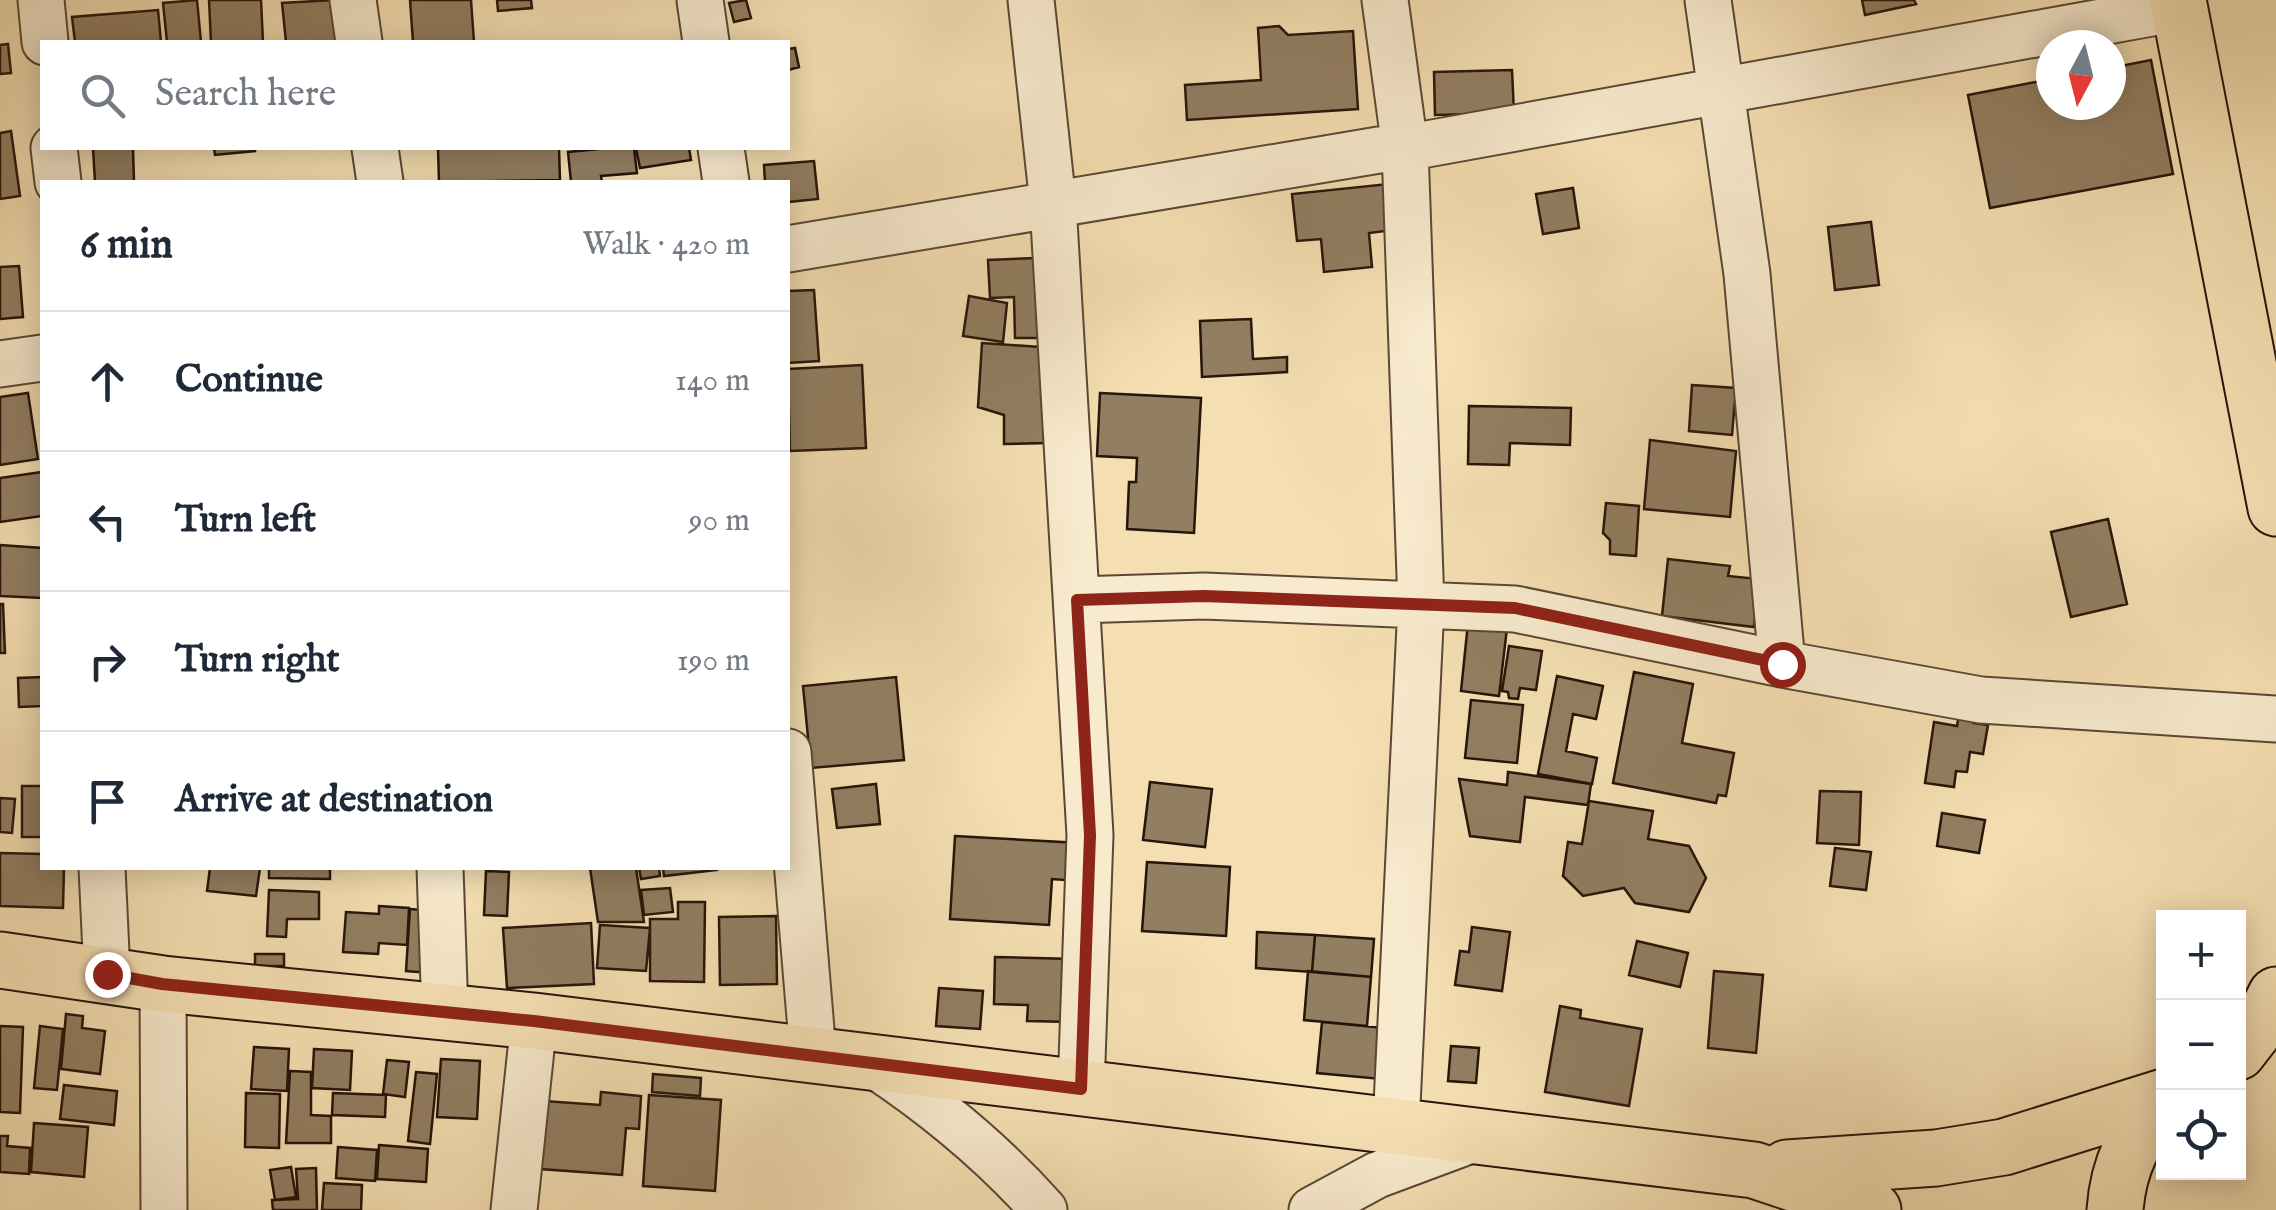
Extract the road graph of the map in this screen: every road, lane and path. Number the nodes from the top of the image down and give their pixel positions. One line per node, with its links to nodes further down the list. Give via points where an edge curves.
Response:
1 (40, 0): 8 (street)
2 (353, 0): 9 (street)
3 (700, 0): 10 (street)
4 (1031, 0): 19 (street)
5 (1385, 0): 12 (street)
6 (1708, 0): 11 (street)
7 (2179, 4): 11 (street); 23 (main road)
8 (44, 40)
9 (359, 40)
10 (706, 40)
11 (1719, 90): 12 (street); 26 (street, via 1748,274)
12 (1405, 148): 19 (street); 25 (street)
13 (54, 150): 16 (street)
14 (375, 150): 17 (street)
15 (721, 150): 18 (street)
16 (58, 180)
17 (380, 180)
18 (726, 180)
19 (1053, 204): 20 (street); 24 (street)
20 (790, 249)
21 (40, 358): 22 (street)
22 (0, 364)
23 (2276, 508)
24 (1077, 600): 25 (street, via 1204,596); 42 (street, via 1090,835)
25 (1421, 604): 26 (street, via 1515,608); 45 (street)
26 (1782, 664): 27 (street, via 1981,700)
27 (2276, 718)
28 (790, 775): 40 (street)
29 (102, 870): 32 (street)
30 (440, 870): 35 (street)
31 (0, 960): 32 (main road)
32 (107, 974): 33 (main road)
33 (162, 984): 35 (main road); 48 (street)
34 (2276, 995): 37 (main road)
35 (445, 1014): 36 (main road)
36 (534, 1021): 40 (main road); 49 (street)
37 (2246, 1041)
38 (2276, 1042): 39 (main road)
39 (2246, 1050)
40 (814, 1054): 41 (main road)
41 (873, 1064): 42 (main road); 50 (street, via 965,1134)
42 (1081, 1089): 45 (main road)
43 (2156, 1103): 47 (main road, via 2004,1147)
44 (2156, 1110): 53 (main road, via 2130,1148)
45 (1396, 1126): 46 (main road)
46 (1480, 1136): 47 (main road); 51 (street, via 1377,1175)
47 (1754, 1170): 52 (main road)
48 (164, 1210)
49 (514, 1210)
50 (1044, 1210)
51 (1312, 1210)
52 (1873, 1210)
53 (2116, 1210)

